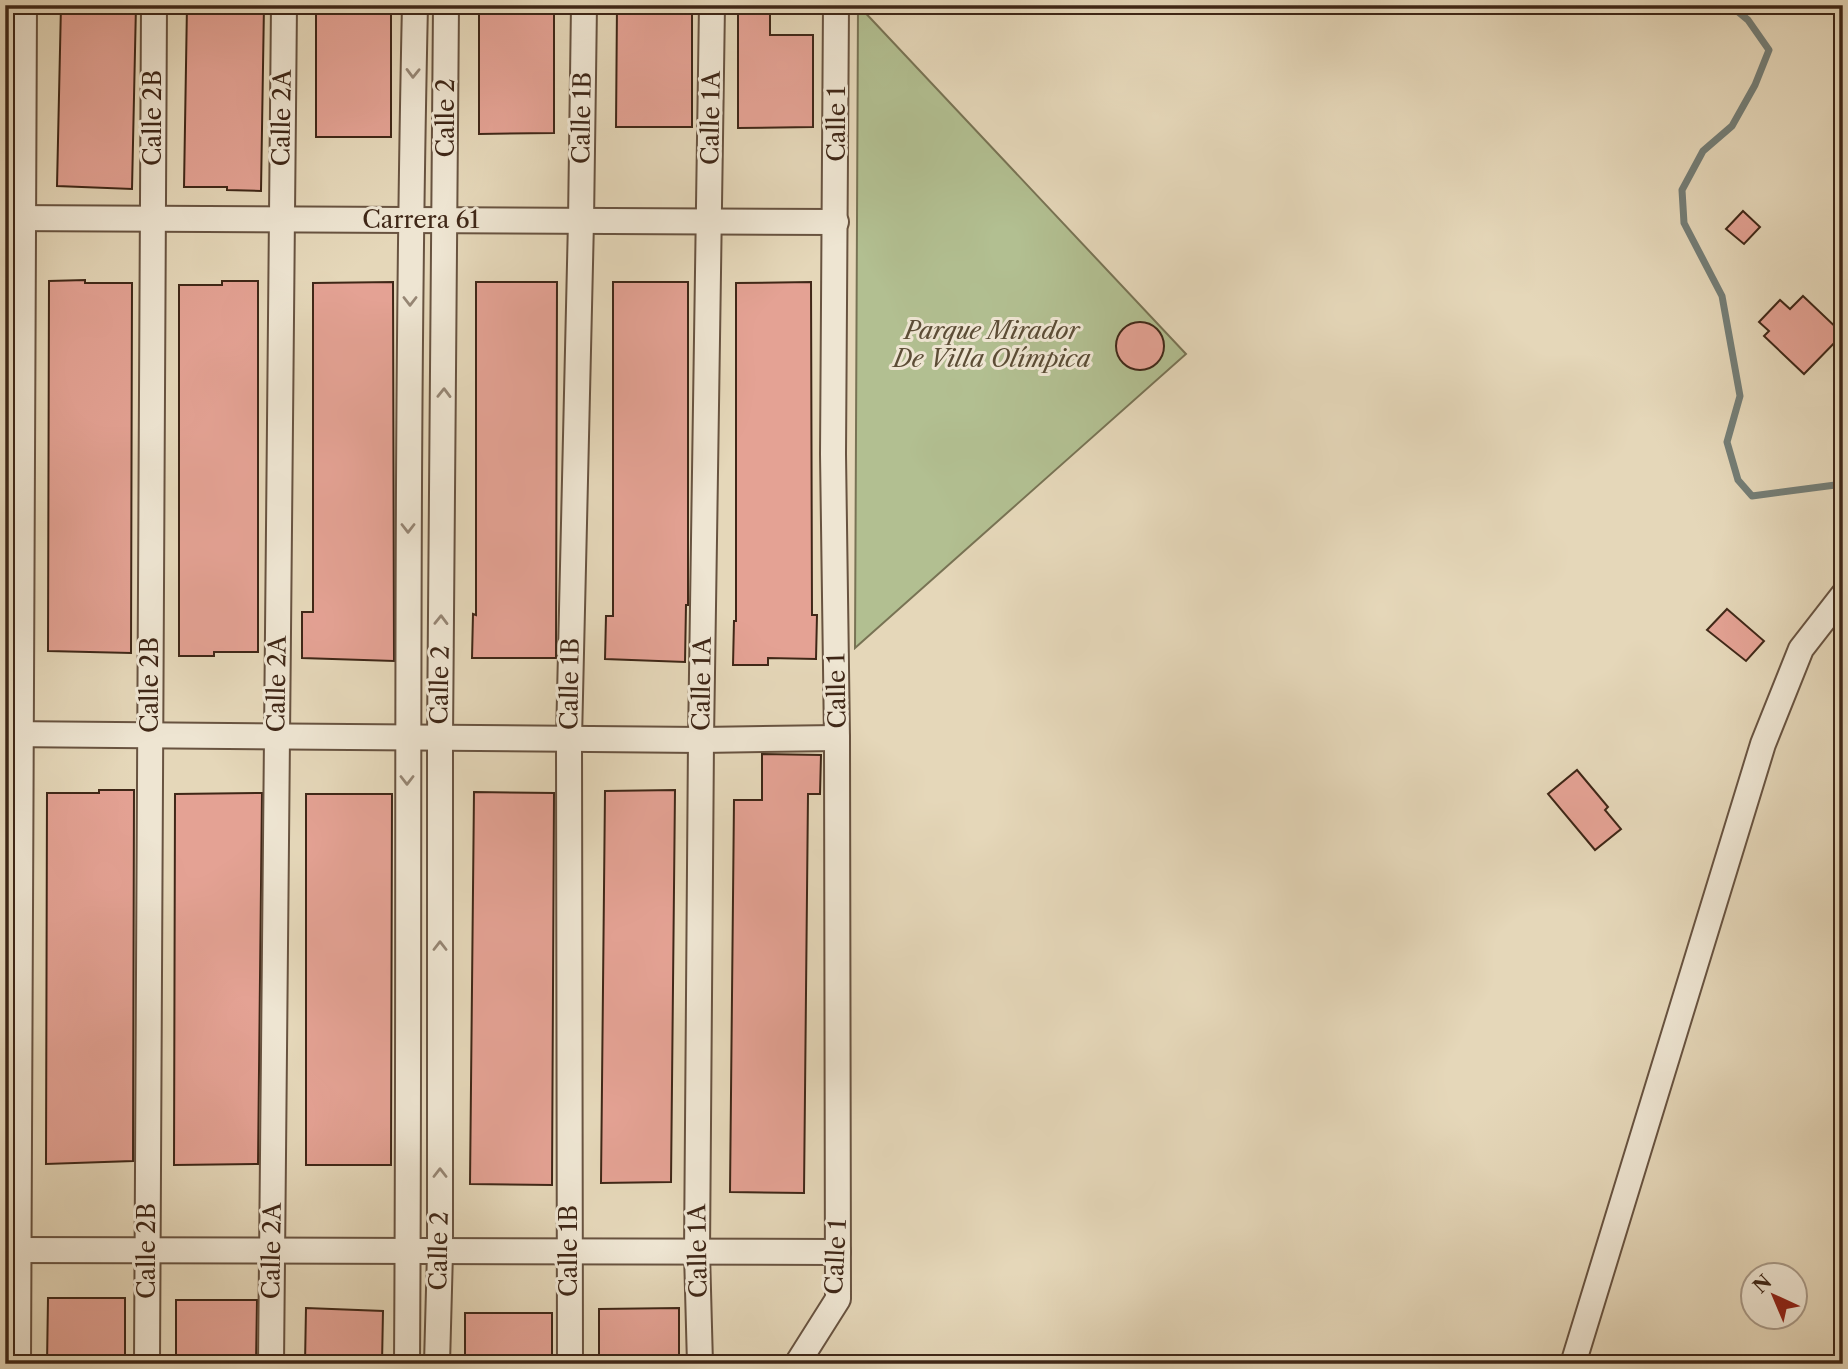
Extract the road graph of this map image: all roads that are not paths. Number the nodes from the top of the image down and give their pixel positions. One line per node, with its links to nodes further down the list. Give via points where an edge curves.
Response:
1 (24, 5): 9 (street)
2 (154, 5): 10 (street, Calle 2B)
3 (284, 5): 11 (street, Calle 2A)
4 (415, 5): 12 (street, Calle 2, one-way to 12)
5 (446, 5): 13 (street, Calle 2)
6 (584, 5): 14 (street, Calle 1B)
7 (712, 5): 15 (street, Calle 1A)
8 (837, 6): 16 (street, Calle 1)
9 (14, 218): 10 (street, Carrera 61); 18 (street)
10 (153, 219): 11 (street, Carrera 61); 19 (street, Calle 2B)
11 (281, 220): 12 (street, Carrera 61); 20 (street, Calle 2A)
12 (410, 220): 13 (street, Carrera 61); 21 (street, Calle 2, one-way to 21)
13 (445, 220): 14 (street, Carrera 61); 22 (street, Calle 2, one-way to 13)
14 (581, 221): 15 (street, Carrera 61); 24 (street, Calle 1B)
15 (710, 221): 16 (street, Carrera 61); 25 (street, Calle 1A)
16 (836, 222): 23 (street, Calle 1)
17 (1843, 595): 42 (street, via 1801,649 1763,744)
18 (13, 734): 19 (street); 26 (street)
19 (150, 735): 20 (street); 27 (street, Calle 2B)
20 (277, 737): 21 (street); 28 (street, Calle 2A)
21 (407, 737): 22 (street); 29 (street, Calle 2, one-way to 29)
22 (440, 738): 24 (street); 30 (street, Calle 2, one-way to 22)
23 (837, 738): 25 (street); 32 (street, Calle 1)
24 (569, 739): 25 (street); 31 (street, Calle 1B)
25 (701, 740): 33 (street, Calle 1A)
26 (12, 1250): 27 (street); 34 (street)
27 (147, 1251): 28 (street); 35 (street, Calle 2B)
28 (272, 1251): 29 (street); 36 (street, Calle 2A)
29 (408, 1252): 30 (street); 37 (street, Calle 2)
30 (440, 1252): 31 (street); 38 (street, Calle 2)
31 (569, 1252): 33 (street); 39 (street, Calle 1B)
32 (838, 1252): 33 (street); 41 (street, Calle 1, via 838,1299)
33 (697, 1253): 40 (street, Calle 1A)
34 (19, 1364)
35 (147, 1364)
36 (271, 1364)
37 (407, 1364)
38 (437, 1364)
39 (570, 1364)
40 (700, 1364)
41 (797, 1364)
42 (1573, 1364)

